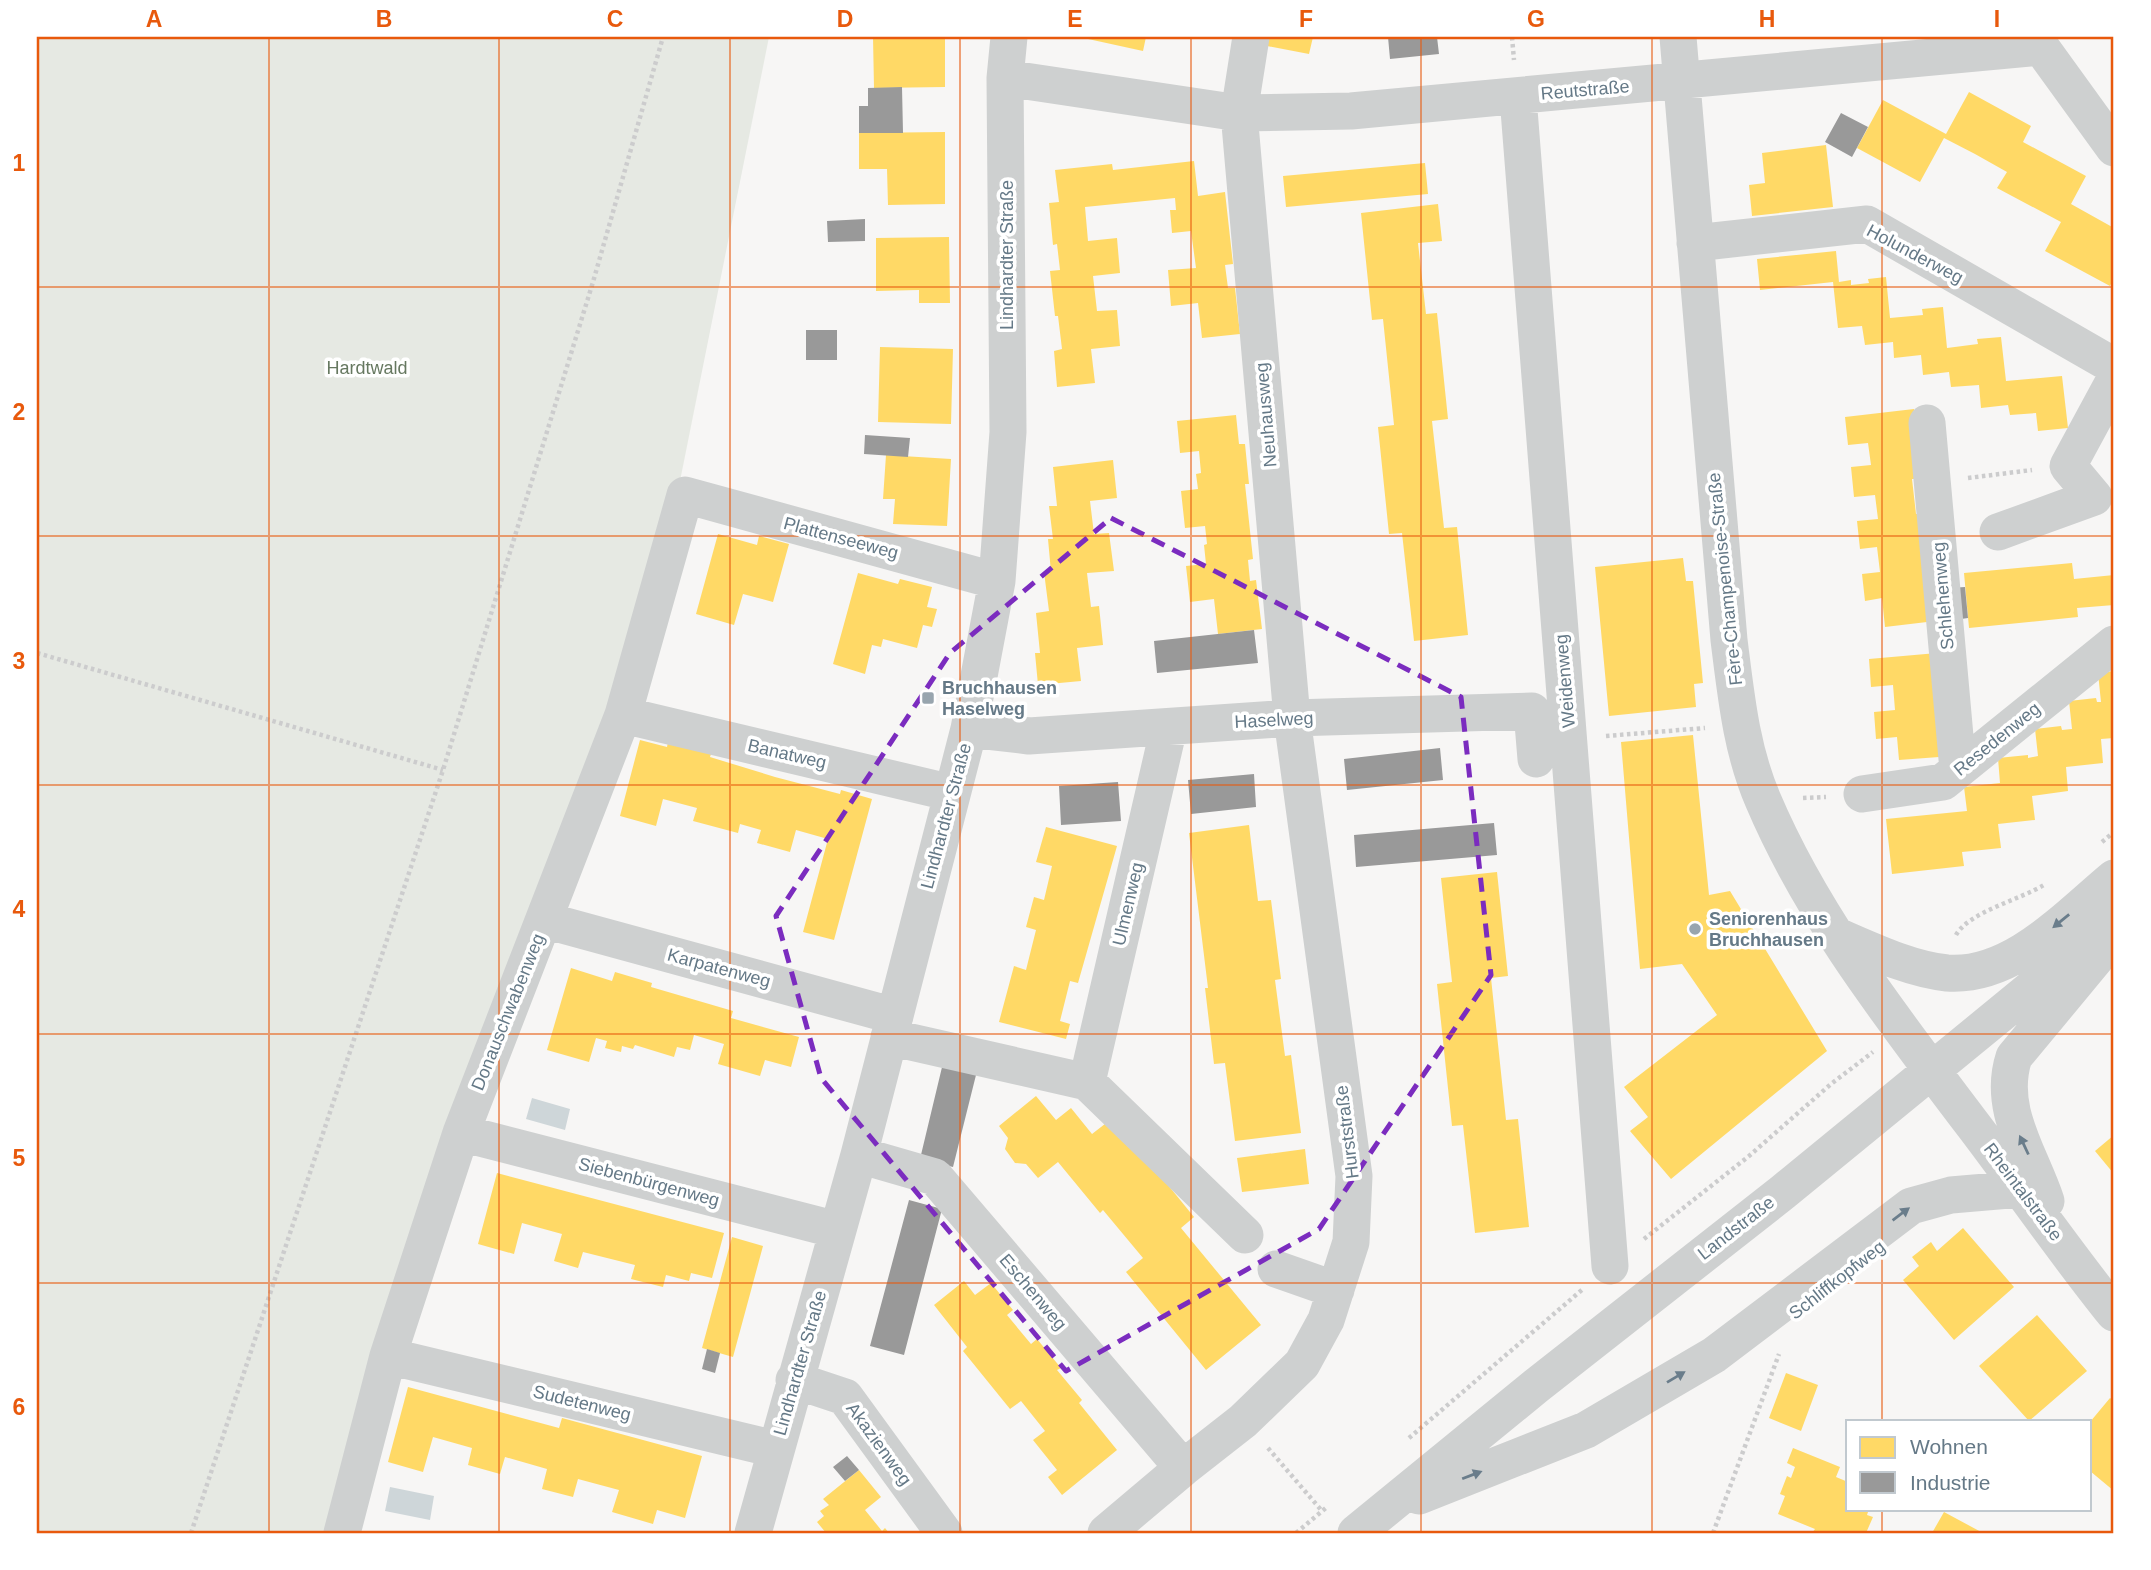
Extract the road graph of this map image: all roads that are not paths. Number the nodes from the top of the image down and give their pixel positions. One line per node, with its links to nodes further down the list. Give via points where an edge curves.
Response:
1 (1009, 37): 5 (street, Lindhardter Straße)
2 (1251, 37): 8 (street, Neuhausweg)
3 (1678, 37): 6 (street, Fère-Champenoise-Straße)
4 (2043, 42): 6 (street, Reutstraße); 9 (street, Reutstraße)
5 (1006, 78): 8 (street, Reutstraße); 17 (street, Lindhardter Straße, via 1008,432)
6 (1682, 81): 7 (street, Reutstraße); 10 (street, Fère-Champenoise-Straße)
7 (1518, 97): 8 (street, Reutstraße, via 1351,111); 41 (street, Weidenweg)
8 (1239, 113): 20 (street, Neuhausweg)
9 (2114, 148)
10 (1695, 243): 11 (street, Holunderweg, via 1867,225); 30 (street, Fère-Champenoise-Straße, via 1740,725 1763,800)
11 (2114, 366)
12 (2114, 381): 15 (street, via 2068,466)
13 (1927, 423): 24 (street, Schlehenweg)
14 (685, 495): 17 (street, Plattenseeweg); 19 (street, Donauschwabenweg)
15 (2104, 507): 16 (street)
16 (1998, 532)
17 (997, 581): 22 (street, Lindhardter Straße)
18 (2114, 644): 24 (street, Resedenweg)
19 (623, 715): 25 (street, Banatweg); 28 (street, Donauschwabenweg)
20 (1292, 718): 21 (street, Haselweg); 23 (street, Haselweg, via 1532,711); 43 (street, Hurststraße, via 1354,1176 1351,1241)
21 (1168, 727): 22 (street, Haselweg, via 1029,736); 34 (street, Ulmenweg)
22 (969, 729): 25 (street, Lindhardter Straße)
23 (1536, 759)
24 (1958, 770): 26 (street, Resedenweg, via 1943,782)
25 (952, 793): 32 (street, Lindhardter Straße)
26 (1862, 794)
27 (2114, 878): 30 (street, one-way to 30, via 2022,954 1998,966 1947,973 1913,966)
28 (544, 920): 32 (street, Karpatenweg); 35 (street, Donauschwabenweg)
29 (2114, 921): 33 (street, Landstraße)
30 (1835, 935): 33 (street, Fère-Champenoise-Straße)
31 (2114, 936): 39 (street, one-way to 31, via 2038,1176 2013,1122 2008,1074 2014,1057)
32 (892, 1026): 34 (street); 36 (street, Lindhardter Straße)
33 (1932, 1070): 37 (street, Rheintalstraße); 49 (street, Landstraße)
34 (1087, 1082): 40 (street)
35 (460, 1133): 38 (street, Siebenbürgenweg); 45 (street, Donauschwabenweg)
36 (859, 1155): 38 (street, Lindhardter Straße); 48 (street, Eschenweg, via 935,1177)
37 (2021, 1189): 39 (street, Rheintalstraße); 49 (street, one-way to 37, via 1586,1430 1713,1355 1911,1206 1951,1195)
38 (837, 1230): 46 (street, Lindhardter Straße)
39 (2053, 1233): 44 (street, Rheintalstraße)
40 (1245, 1235)
41 (1610, 1266)
42 (1276, 1269): 43 (street)
43 (1336, 1290): 48 (street, Hurststraße, via 1302,1364 1243,1421)
44 (2114, 1313)
45 (388, 1356): 47 (street, Sudetenweg); 50 (street, Donauschwabenweg)
46 (794, 1380): 47 (street, Lindhardter Straße); 52 (street, Akazienweg, via 845,1397)
47 (775, 1449): 51 (street, Lindhardter Straße)
48 (1183, 1468): 53 (street, Hurststraße)
49 (1385, 1509): 54 (street, Landstraße)
50 (342, 1533)
51 (753, 1533)
52 (944, 1533)
53 (1106, 1533)
54 (1356, 1533)

